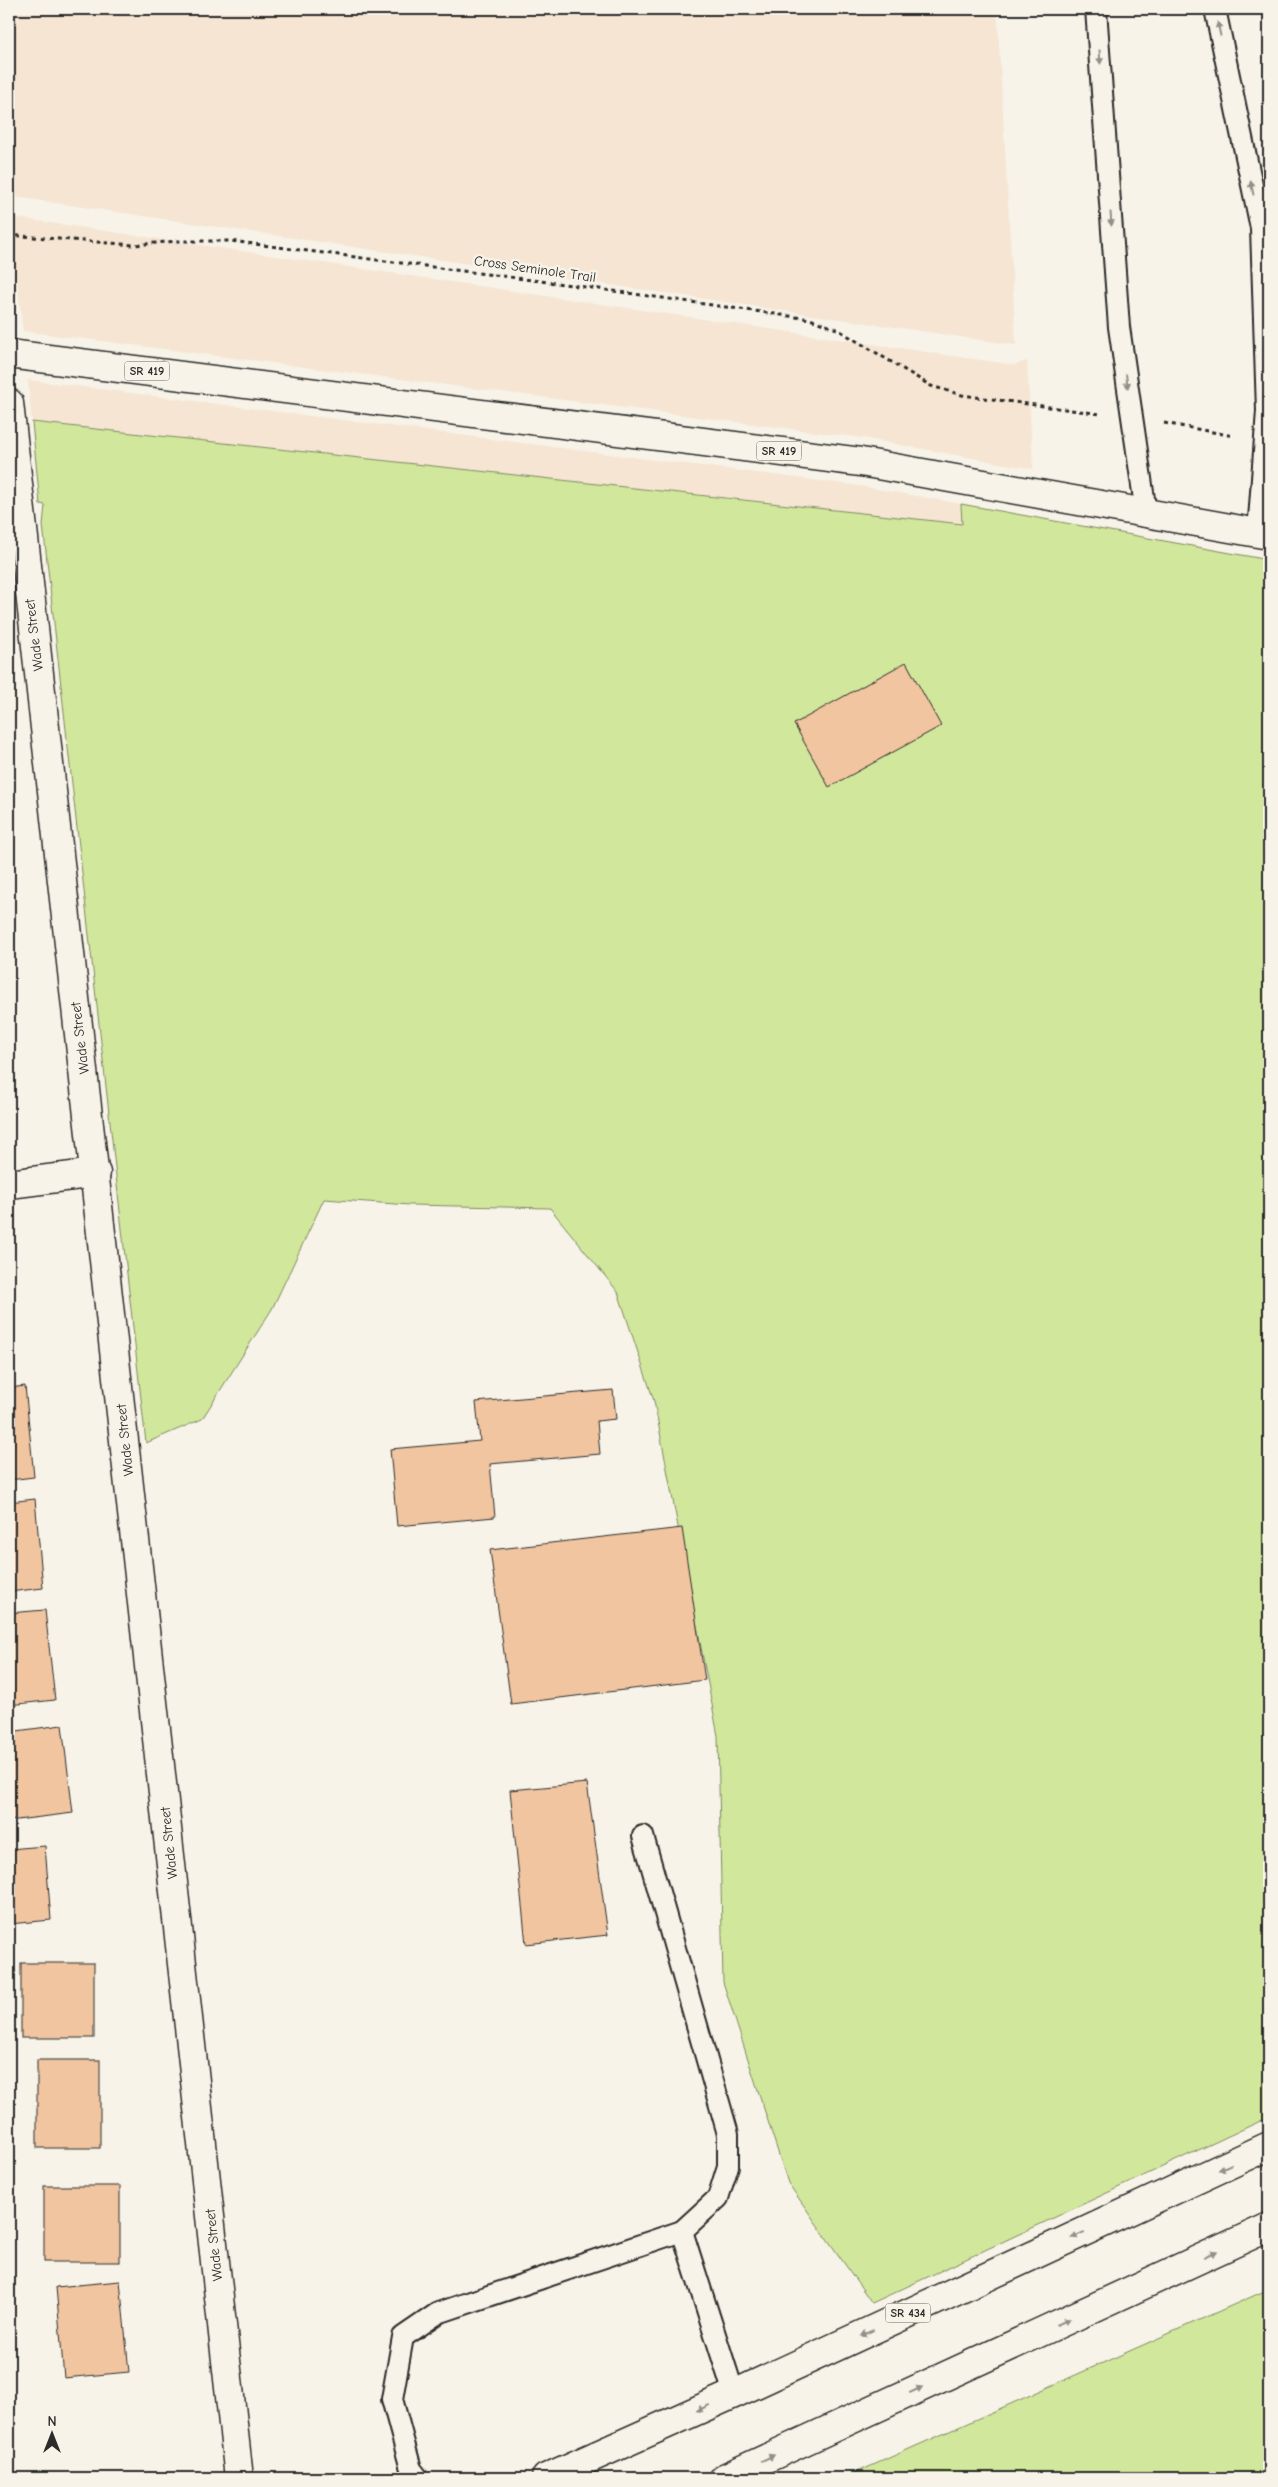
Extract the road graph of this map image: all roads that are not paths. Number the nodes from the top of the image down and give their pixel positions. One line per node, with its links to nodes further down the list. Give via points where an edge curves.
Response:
1 (1096, 9): 5 (lane, one-way to 5, via 1119,327)
2 (1215, 9): 7 (lane, one-way to 2, via 1267,411 1260,228)
3 (9, 354): 5 (main road, SR 419, via 861,462)
4 (9, 403): 6 (main road, Wade Street)
5 (1146, 513): 7 (main road, SR 419)
6 (15, 524): 8 (main road, Wade Street)
7 (1263, 534)
8 (96, 1174): 9 (main road); 15 (main road, Wade Street)
9 (9, 1184)
10 (643, 1836): 13 (lane, via 728,2134 728,2166 718,2198)
11 (1269, 2146): 14 (main road, SR 434, one-way to 14)
12 (1269, 2227): 18 (main road, one-way to 12)
13 (682, 2231): 14 (lane); 16 (lane, via 438,2313 402,2337 392,2399 411,2469)
14 (734, 2394): 17 (main road, SR 434, one-way to 17)
15 (239, 2478)
16 (418, 2478)
17 (546, 2478)
18 (724, 2478)

